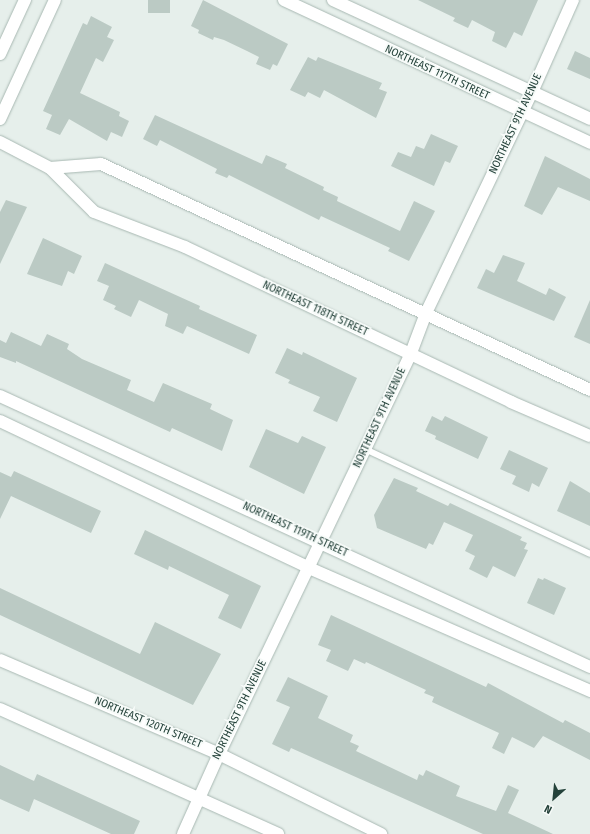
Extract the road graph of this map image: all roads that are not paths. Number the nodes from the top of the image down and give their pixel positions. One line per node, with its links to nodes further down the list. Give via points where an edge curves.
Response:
1 (25, 0): 6 (street)
2 (55, 0): 9 (street)
3 (284, 0): 8 (street, NORTHEAST 117TH STREET)
4 (334, 0): 7 (street, NORTHEAST 117TH STREET)
5 (573, 0): 7 (street, NORTHEAST 9TH AVENUE)
6 (0, 54)
7 (532, 92): 8 (street, NORTHEAST 9TH AVENUE); 10 (street, NORTHEAST 117TH STREET)
8 (522, 113): 12 (street, NORTHEAST 117TH STREET); 14 (street, NORTHEAST 9TH AVENUE)
9 (0, 119)
10 (590, 119)
11 (0, 142): 13 (street, NORTHEAST 118TH STREET)
12 (590, 143)
13 (50, 168): 14 (street, via 101,164); 15 (street, NORTHEAST 118TH STREET, via 94,212 185,247)
14 (426, 313): 15 (street, NORTHEAST 9TH AVENUE); 16 (street)
15 (411, 353): 19 (street, NORTHEAST 118TH STREET, via 511,402); 20 (street, NORTHEAST 9TH AVENUE)
16 (590, 390)
17 (0, 396): 21 (street, NORTHEAST 119TH STREET)
18 (0, 421): 23 (street)
19 (590, 436)
20 (365, 449): 21 (street, NORTHEAST 9TH AVENUE); 22 (lane)
21 (322, 542): 23 (street, NORTHEAST 9TH AVENUE); 25 (street, NORTHEAST 119TH STREET)
22 (590, 554)
23 (309, 568): 26 (street); 28 (street, NORTHEAST 9TH AVENUE)
24 (0, 660): 28 (street, NORTHEAST 120TH STREET)
25 (590, 667)
26 (590, 691)
27 (0, 709): 29 (street)
28 (219, 754): 29 (street, NORTHEAST 9TH AVENUE); 32 (street, NORTHEAST 120TH STREET)
29 (200, 798): 30 (street, NORTHEAST 9TH AVENUE); 31 (street)
30 (183, 834)
31 (278, 834)
32 (381, 834)

